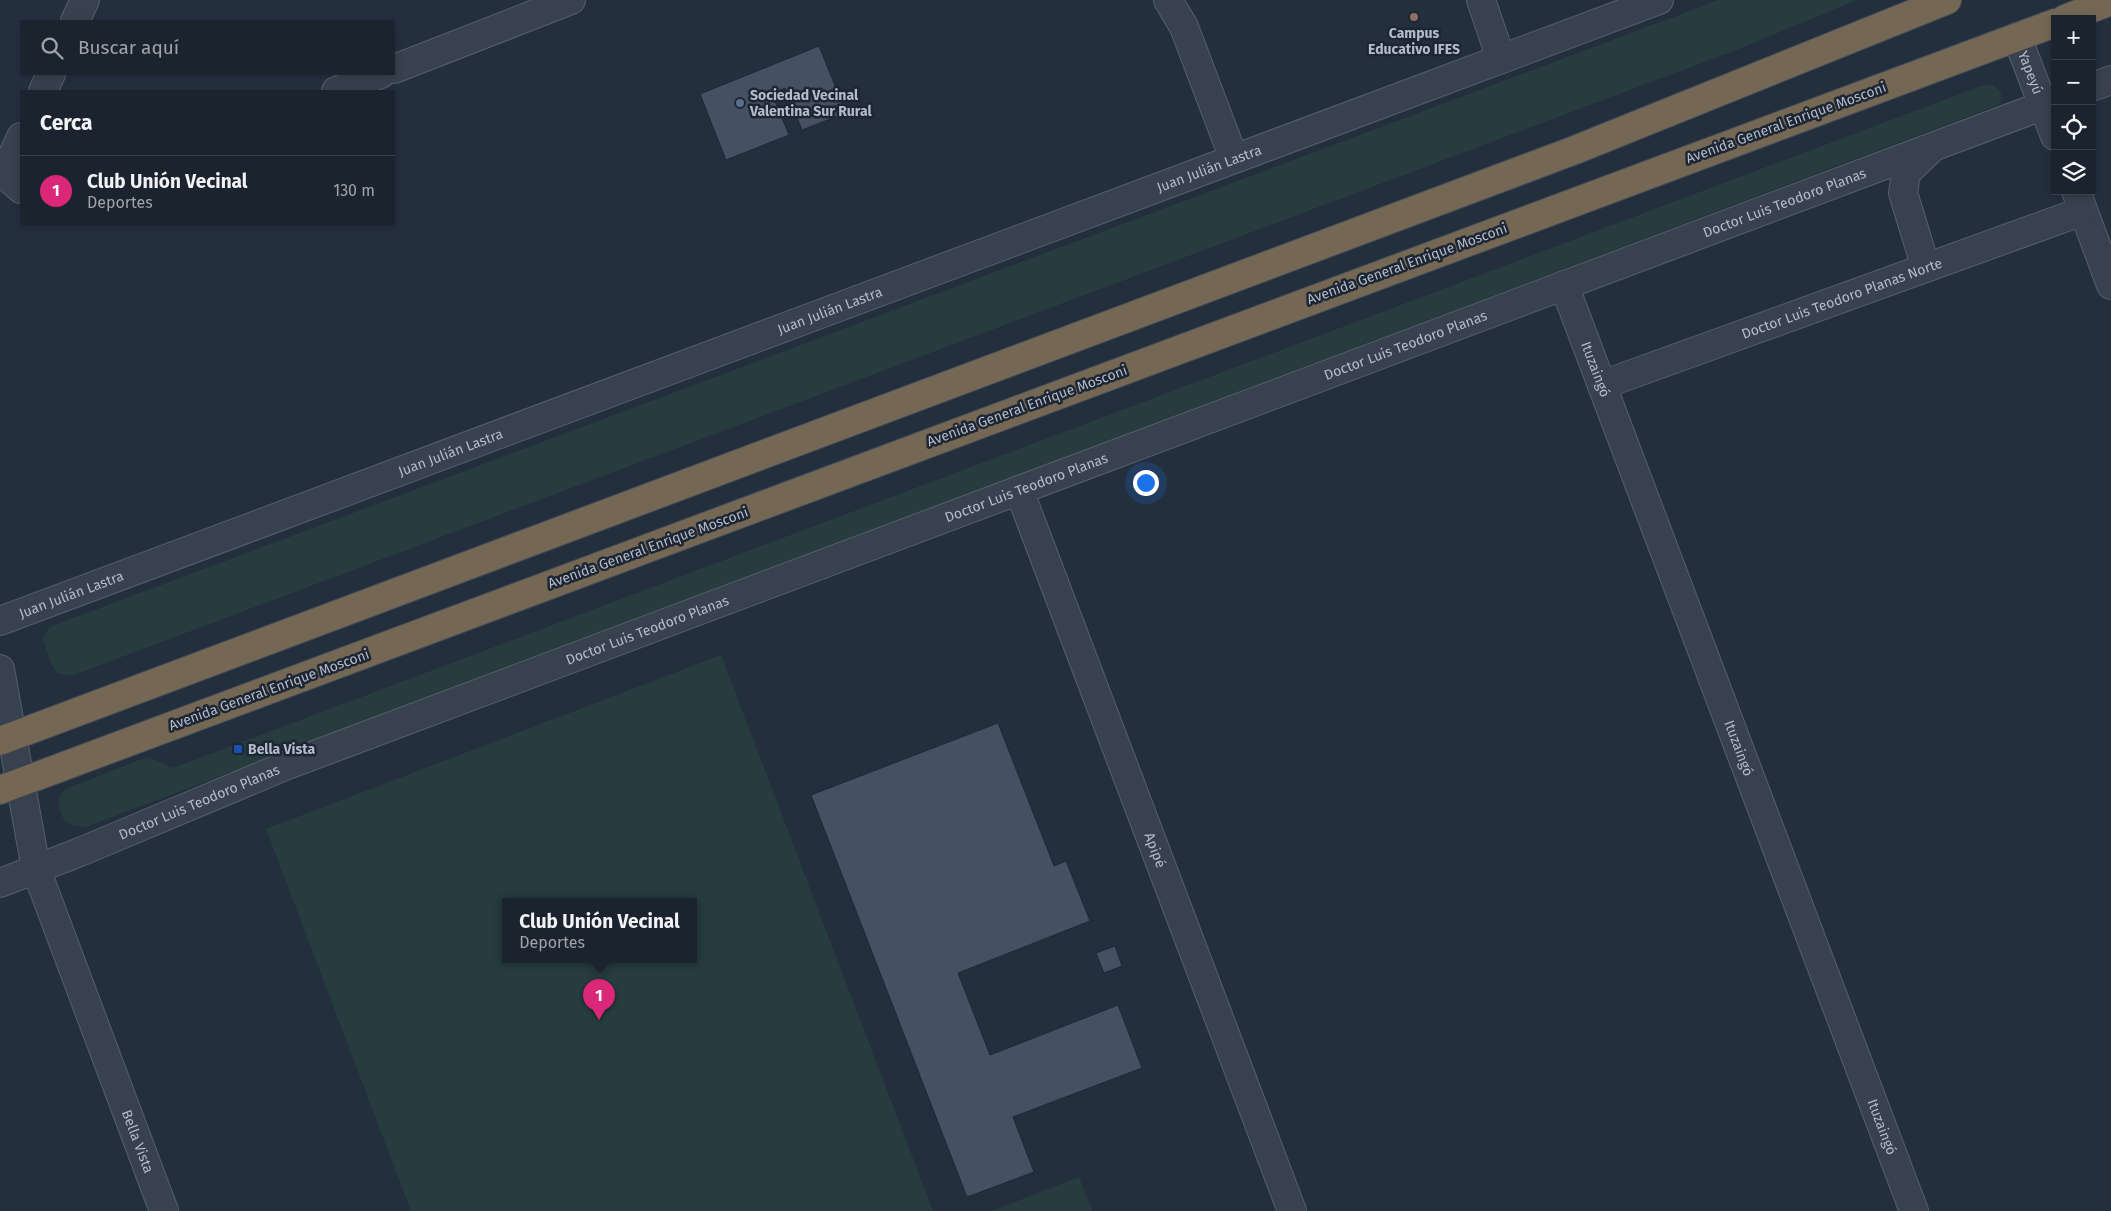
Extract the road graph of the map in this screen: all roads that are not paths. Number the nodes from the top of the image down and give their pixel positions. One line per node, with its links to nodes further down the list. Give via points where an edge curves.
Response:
1 (85, 0): 9 (street)
2 (571, 0): 13 (street)
3 (1168, 0): 23 (street, via 1184,27)
4 (1480, 0): 12 (street)
5 (1659, 0): 12 (street, Juan Julián Lastra)
6 (1948, 0): 33 (highway, via 1575,150)
7 (2111, 1): 8 (highway)
8 (2075, 15)
9 (75, 20)
10 (2051, 24): 11 (highway, Avenida General Enrique Mosconi)
11 (2017, 37): 20 (street, Yapeyú); 34 (highway, Avenida General Enrique Mosconi)
12 (1501, 59): 23 (street, Juan Julián Lastra)
13 (395, 69)
14 (51, 75): 18 (street)
15 (378, 75): 19 (street)
16 (2111, 80): 17 (street)
17 (2096, 86)
18 (43, 90)
19 (339, 90)
20 (2049, 103): 22 (street, Doctor Luis Teodoro Planas)
21 (20, 139): 24 (street, via 4,174)
22 (1942, 144): 26 (street, via 1914,164 1903,182 1905,204); 27 (street, Doctor Luis Teodoro Planas)
23 (1234, 159): 31 (street, Juan Julián Lastra)
24 (20, 188)
25 (2079, 201): 26 (street, Doctor Luis Teodoro Planas Norte); 28 (street)
26 (1926, 268): 29 (street, Doctor Luis Teodoro Planas Norte)
27 (1564, 285): 29 (street, Ituzaingó); 30 (street, Doctor Luis Teodoro Planas)
28 (2111, 285)
29 (1602, 385): 39 (street, Ituzaingó)
30 (1019, 490): 35 (street, Doctor Luis Teodoro Planas, via 243,782); 38 (street, Apipé)
31 (0, 621)
32 (0, 669): 33 (street, Bella Vista)
33 (6, 739): 34 (street, Bella Vista)
34 (10, 786): 35 (street, Bella Vista)
35 (36, 869): 36 (street, Doctor Luis Teodoro Planas); 37 (street, Bella Vista)
36 (0, 883)
37 (164, 1211)
38 (1292, 1211)
39 (1914, 1211)

